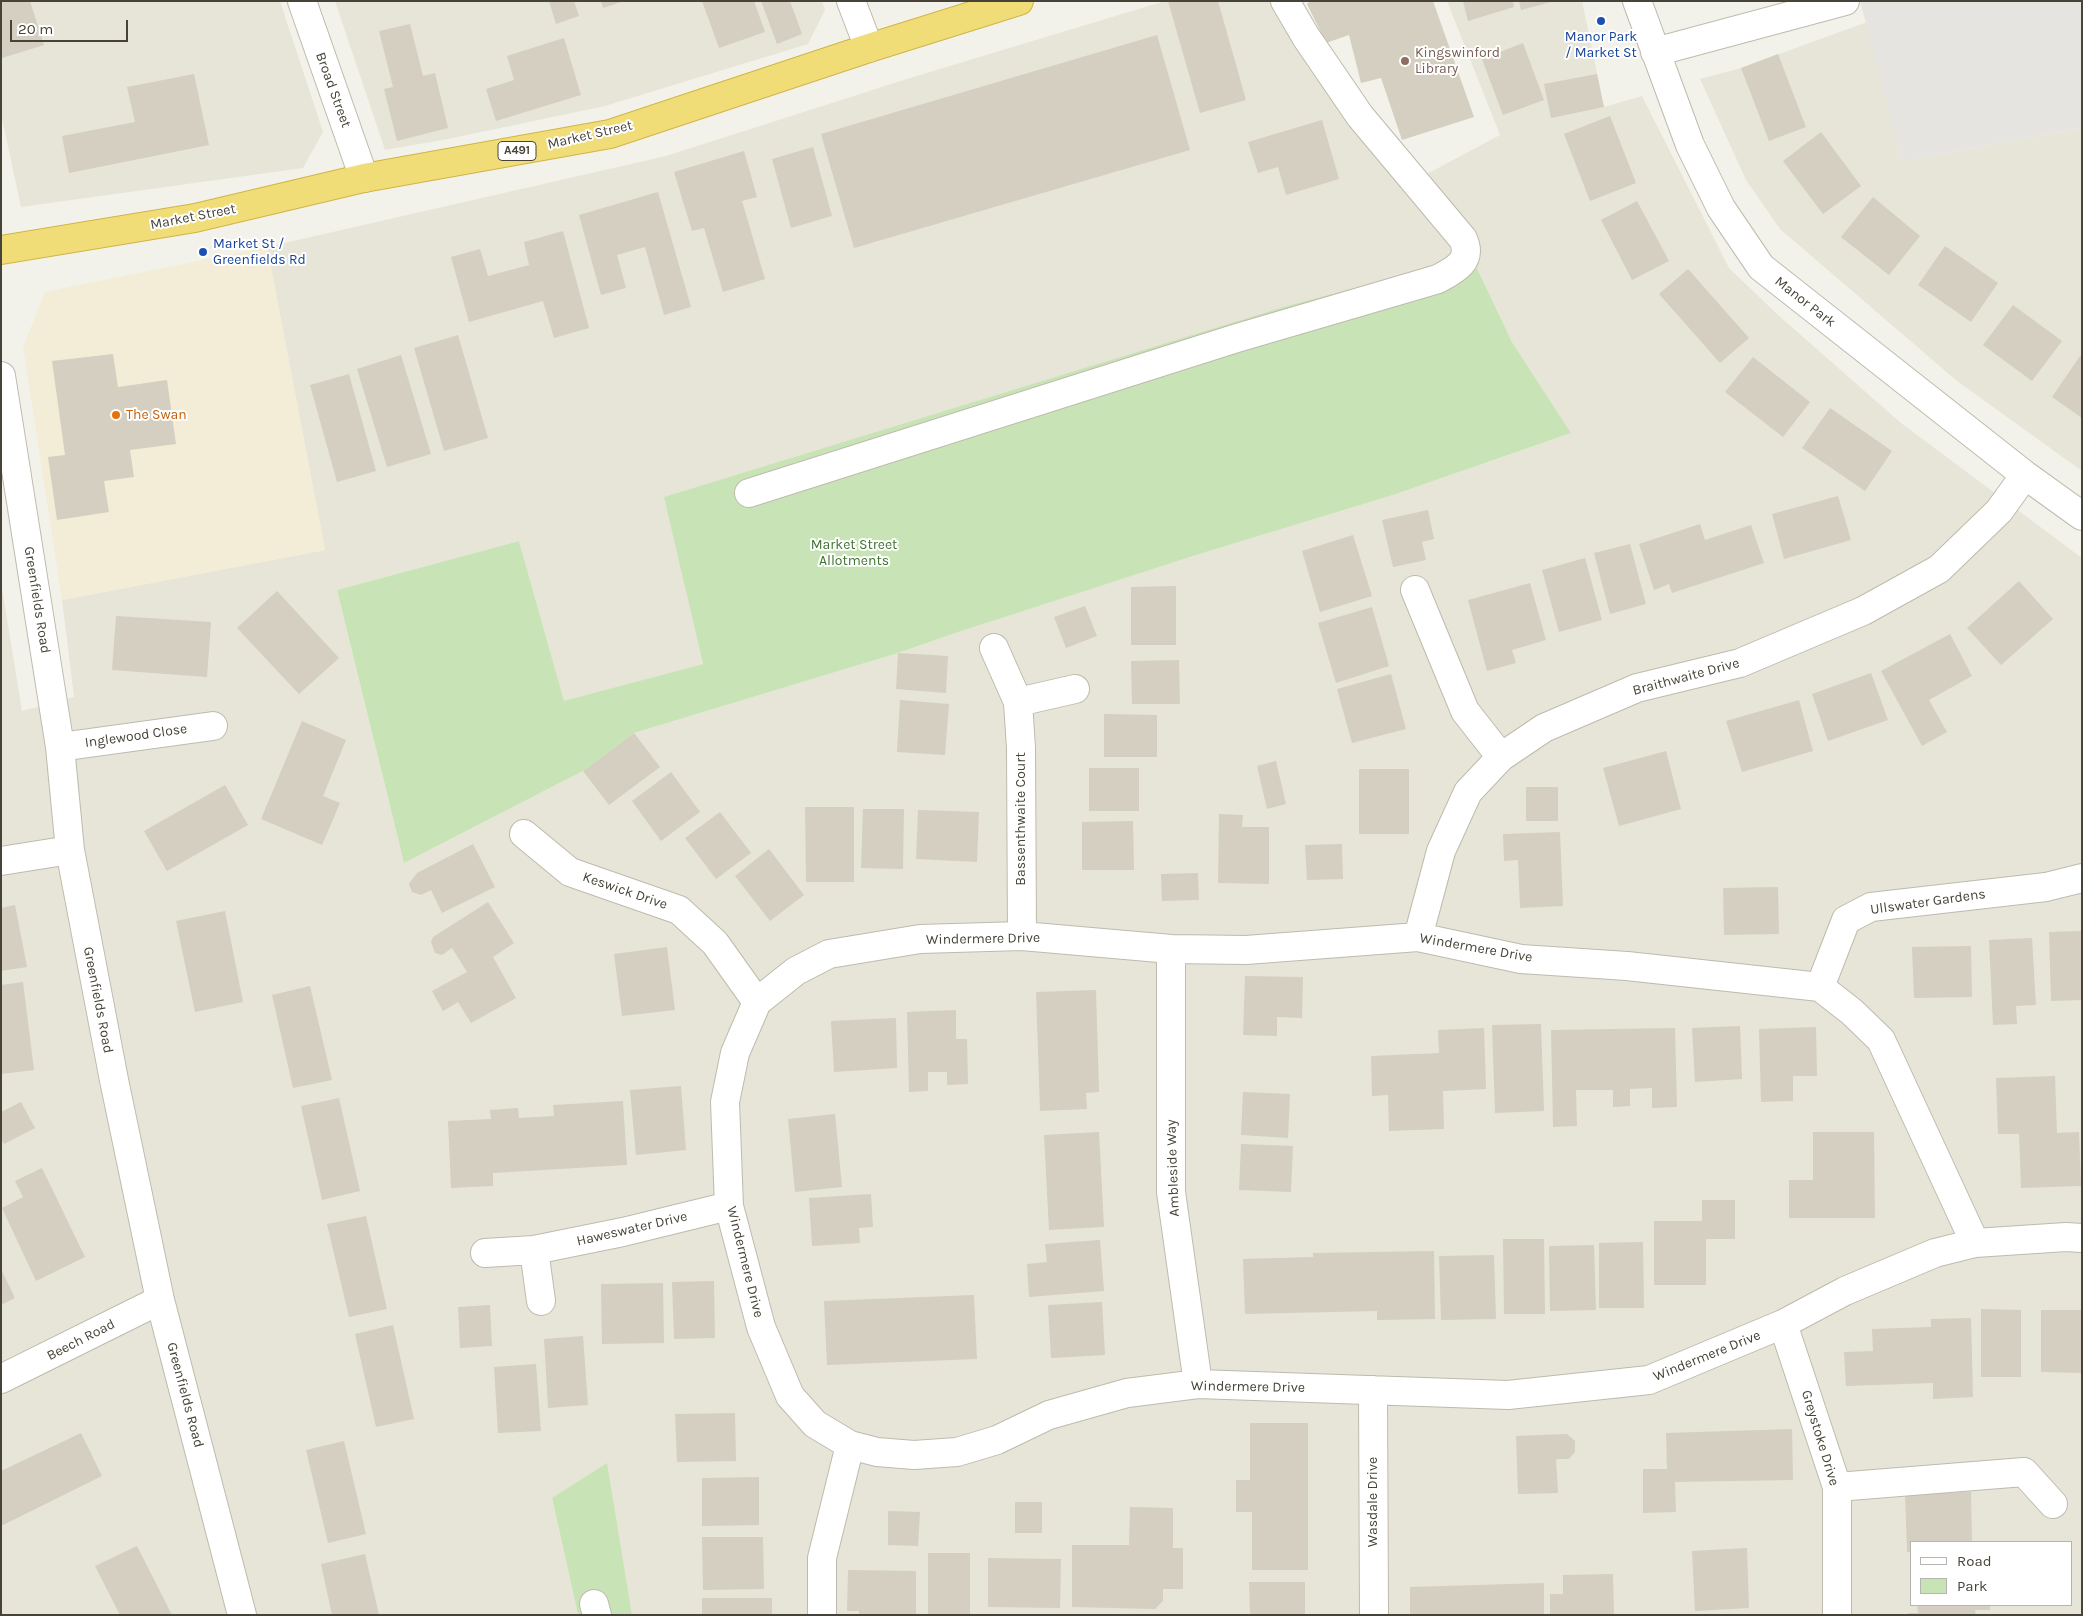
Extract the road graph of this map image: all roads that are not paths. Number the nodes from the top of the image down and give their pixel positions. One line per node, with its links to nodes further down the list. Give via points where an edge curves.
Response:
1 (302, 1): 9 (street, Broad Street)
2 (851, 1): 7 (street)
3 (1019, 1): 7 (highway, Market Street / A491)
4 (1284, 1): 13 (street, via 1360,116 1463,239 1465,258 1458,268 1438,279 1237,338)
5 (1638, 1): 8 (street, Manor Park)
6 (1845, 1): 8 (street)
7 (869, 48): 9 (highway, Market Street / A491, via 610,134)
8 (1655, 52): 12 (street, Manor Park, via 1690,145 1721,208 1760,268)
9 (364, 178): 10 (highway, Market Street / A491, via 196,218)
10 (1, 250)
11 (1, 376): 20 (street, Greenfields Road)
12 (2025, 474): 14 (street, Manor Park); 21 (street, Braithwaite Drive, via 1999,511 1939,569 1863,611 1740,663 1637,688 1544,728)
13 (750, 493)
14 (2082, 516)
15 (1415, 590): 21 (street, via 1464,711)
16 (994, 648): 18 (street, Bassenthwaite Court)
17 (1075, 689): 18 (street)
18 (1018, 702): 26 (street, Bassenthwaite Court)
19 (212, 726): 20 (street, Inglewood Close)
20 (60, 747): 23 (street, Greenfields Road)
21 (1501, 757): 27 (street, Braithwaite Drive, via 1468,792 1445,842)
22 (524, 834): 30 (street, Keswick Drive, via 570,872 679,910 715,942)
23 (70, 850): 24 (street); 36 (street, Greenfields Road)
24 (1, 861)
25 (2082, 878): 29 (street, Ullswater Gardens, via 2046,887 1871,907 1846,920)
26 (1022, 936): 28 (street, Windermere Drive); 30 (street, Windermere Drive, via 920,939 829,954 796,970)
27 (1418, 936): 28 (street, Windermere Drive, via 1246,950); 29 (street, Windermere Drive, via 1521,958)
28 (1170, 949): 40 (street, Ambleside Way, via 1171,1192)
29 (1820, 987): 33 (street, via 1881,1040)
30 (757, 1002): 31 (street, Windermere Drive, via 735,1053 725,1102)
31 (729, 1206): 34 (street, Haweswater Drive); 42 (street, Windermere Drive, via 761,1327 790,1396 815,1424)
32 (2082, 1238): 33 (street, Windermere Drive)
33 (1975, 1243): 38 (street, Windermere Drive, via 1926,1257 1845,1292)
34 (534, 1250): 35 (street, Haweswater Drive); 37 (street)
35 (485, 1253)
36 (160, 1300): 39 (street, Beech Road); 45 (street, Greenfields Road)
37 (541, 1302)
38 (1784, 1324): 41 (street, Windermere Drive, via 1649,1380 1508,1395); 43 (street, Greystoke Drive)
39 (1, 1380)
40 (1198, 1384): 41 (street, Windermere Drive); 42 (street, Windermere Drive, via 1118,1395 1049,1415 997,1440 957,1452 914,1455 877,1452)
41 (1373, 1390): 47 (street, Wasdale Drive)
42 (850, 1445): 46 (street, via 822,1558)
43 (1836, 1487): 44 (street, via 2024,1472); 48 (street, Greystoke Drive)
44 (2053, 1504)
45 (242, 1615)
46 (822, 1615)
47 (1374, 1615)
48 (1837, 1615)

